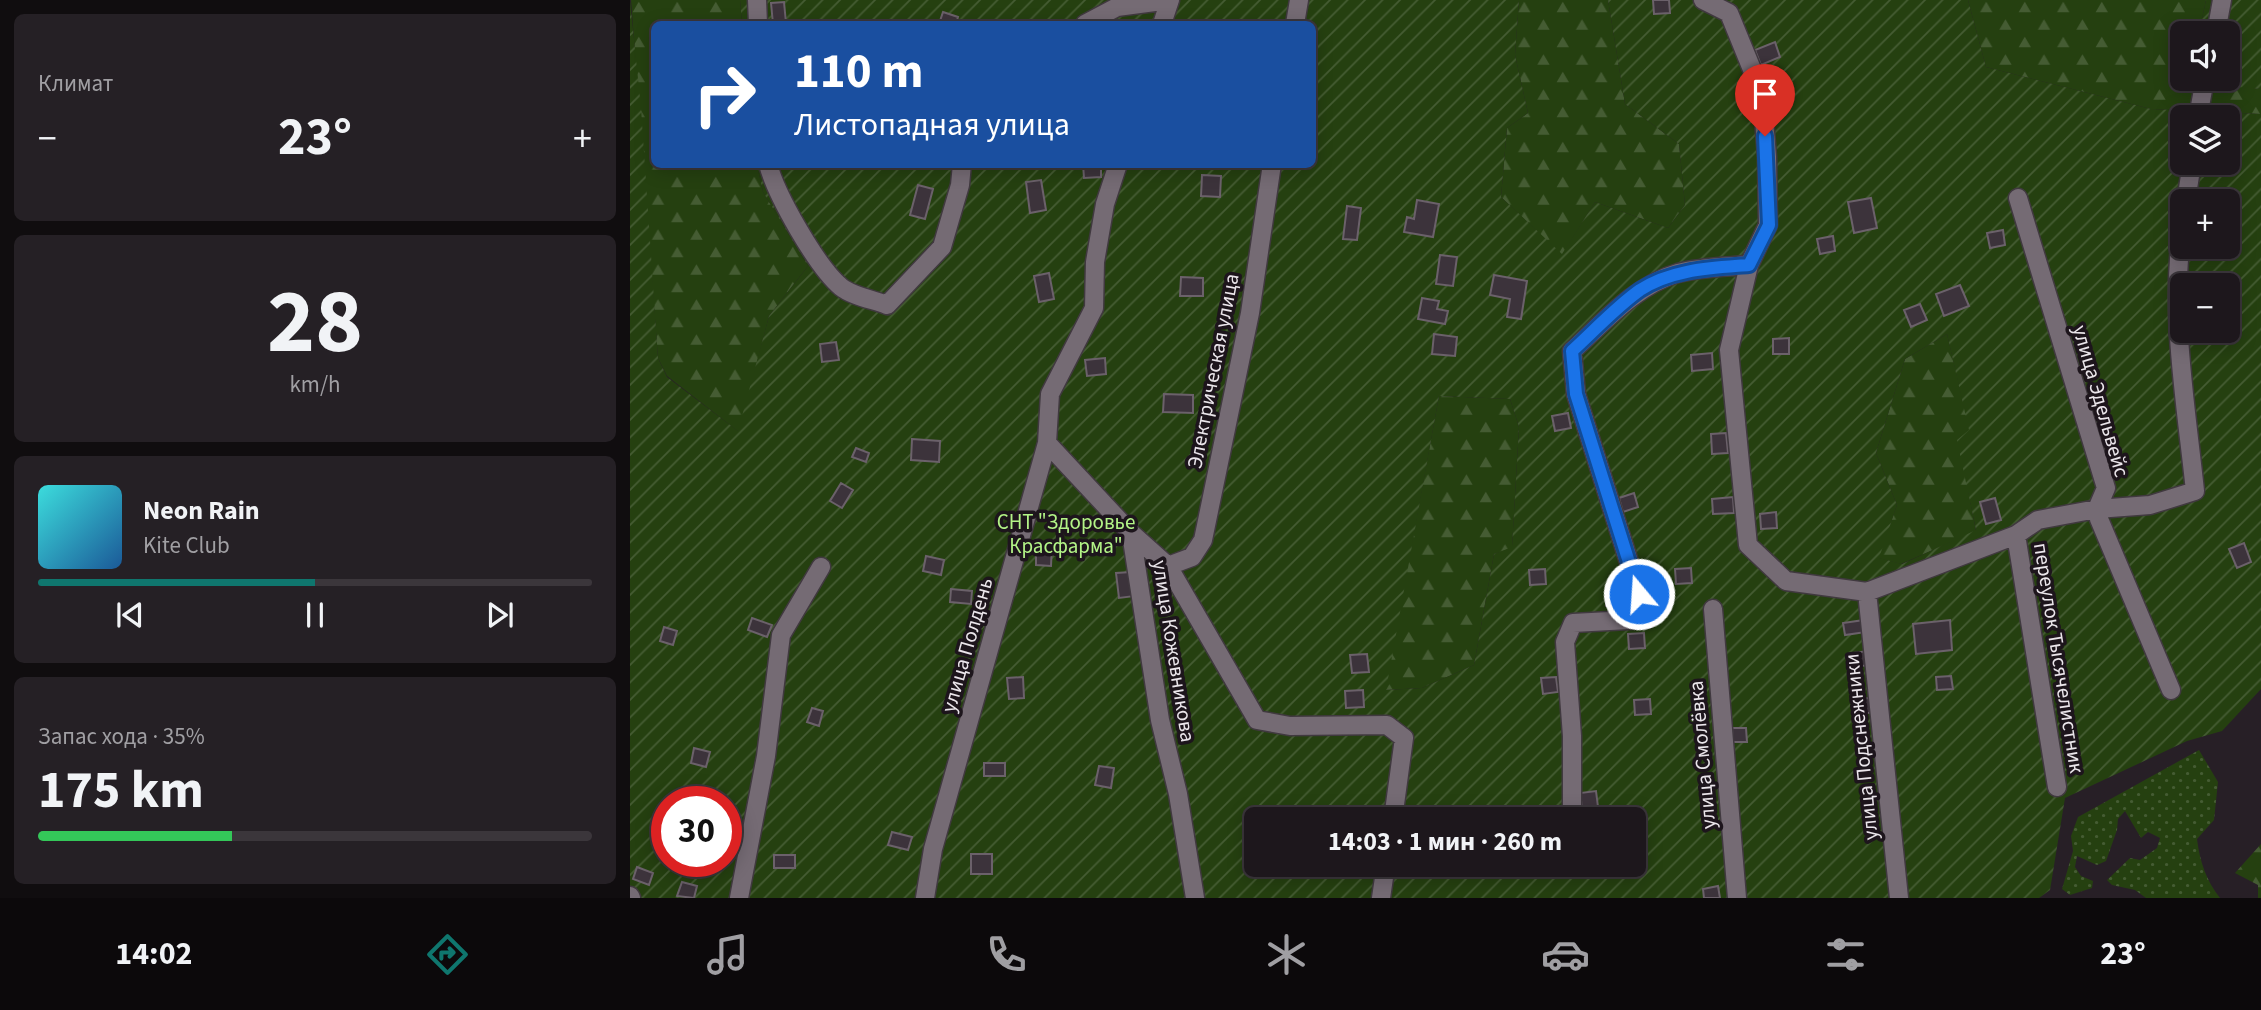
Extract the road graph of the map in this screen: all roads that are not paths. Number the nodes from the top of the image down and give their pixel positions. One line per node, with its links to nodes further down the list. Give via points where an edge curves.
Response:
1 (757, 0): 7 (street)
2 (1170, 0): 8 (street, via 1117,7); 9 (street)
3 (1299, 0): 10 (street)
4 (1703, 0): 6 (street)
5 (2222, 0): 11 (street)
6 (1733, 7): 18 (street, via 1763,106 1769,225)
7 (758, 21)
8 (1091, 21)
9 (1163, 21)
10 (1296, 21)
11 (2218, 21)
12 (770, 168): 13 (street, via 789,211 842,289 887,305 942,247)
13 (962, 168)
14 (1117, 168): 19 (street, улица Полдень, via 1095,262 1094,308 1050,394)
15 (1271, 168): 23 (street, Электрическая улица, via 1250,313 1203,540 1192,557)
16 (2018, 198): 20 (street, улица Эдельвейс, via 2106,488)
17 (2182, 259): 20 (street, via 2181,349 2195,491 2150,505)
18 (1749, 265): 25 (street, via 1729,350 1748,545 1786,581); 30 (street, via 1675,274 1641,290 1572,351 1576,394 1647,619 1573,623 1564,642)
19 (1047, 443): 21 (street); 33 (street, улица Полдень, via 933,849)
20 (2097, 509): 22 (street, via 2038,520); 27 (street)
21 (1131, 533): 23 (street); 34 (street, улица Кожевникова, via 1160,720)
22 (2016, 535): 25 (street); 28 (street, переулок Тысячелистник)
23 (1168, 566): 29 (street, via 1256,720 1290,726 1387,725 1404,738)
24 (821, 567): 32 (street, via 781,635 766,755)
25 (1867, 592): 37 (street, улица Подснежники)
26 (1713, 609): 36 (street, улица Смолёвка)
27 (2171, 690)
28 (2057, 787)
29 (1395, 807)
30 (1572, 807)
31 (1384, 877): 35 (street)
32 (739, 898)
33 (925, 898)
34 (1195, 898)
35 (1381, 898)
36 (1737, 898)
37 (1899, 898)

